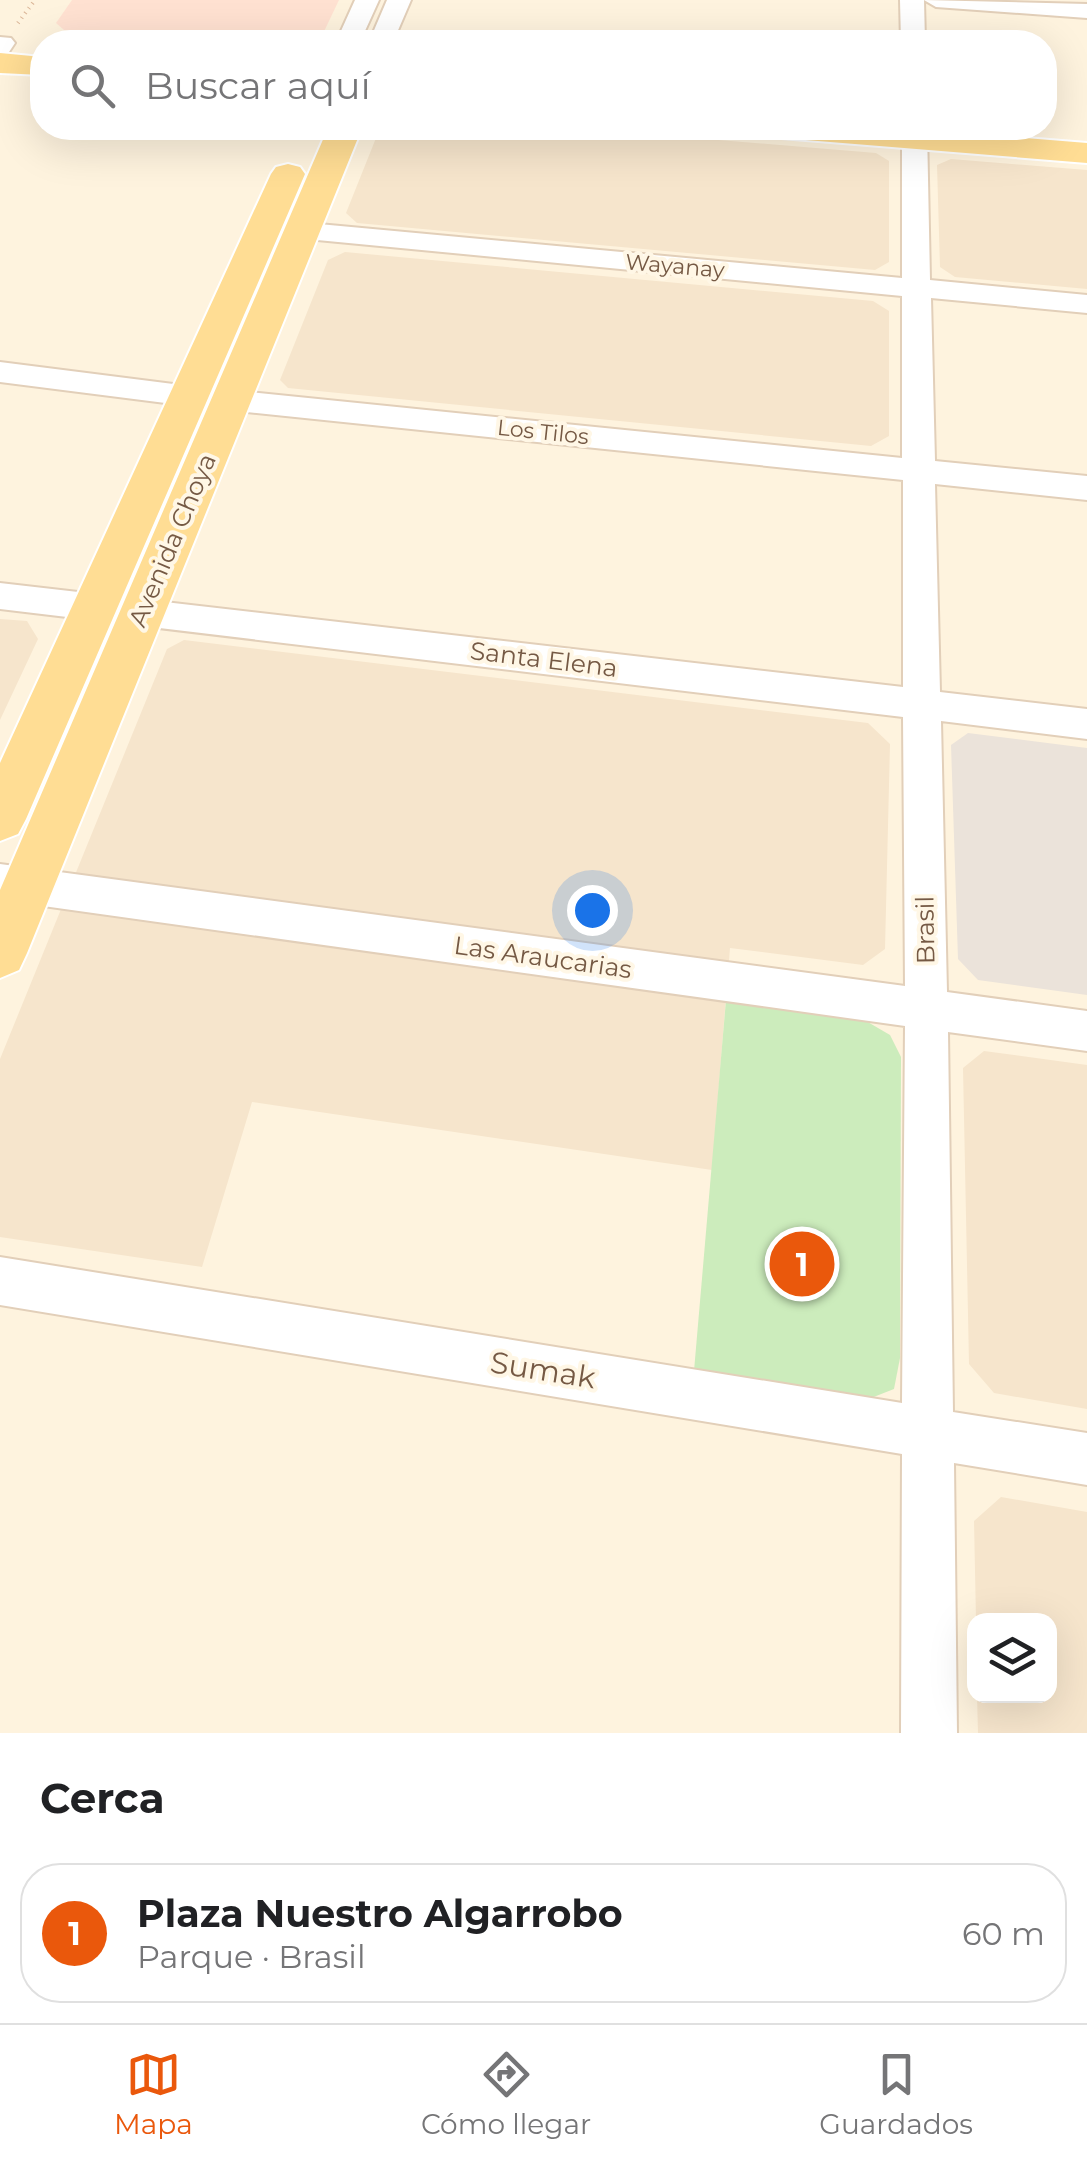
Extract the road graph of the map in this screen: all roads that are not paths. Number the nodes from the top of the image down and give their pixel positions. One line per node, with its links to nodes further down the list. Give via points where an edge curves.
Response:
1 (367, 0): 6 (street)
2 (398, 0): 7 (street)
3 (912, 0): 8 (street)
4 (936, 0): 5 (street)
5 (1087, 11)
6 (353, 30)
7 (385, 30)
8 (913, 30)
9 (30, 47): 10 (main road)
10 (1, 49): 11 (main road)
11 (30, 61)
12 (1057, 129): 13 (main road)
13 (1087, 131)
14 (306, 140): 19 (main road, Avenida Choya)
15 (338, 140): 19 (main road, Avenida Choya)
16 (915, 140): 20 (street, Brasil)
17 (975, 140): 18 (main road)
18 (1087, 153)
19 (283, 229): 20 (street, Wayanay); 23 (main road, Avenida Choya)
20 (917, 288): 21 (street, Wayanay); 24 (street, Brasil)
21 (1087, 304)
22 (0, 372): 23 (street, Los Tilos)
23 (210, 398): 24 (street, Los Tilos); 27 (main road, Avenida Choya); 28 (main road, Avenida Choya)
24 (920, 470): 25 (street, Los Tilos); 29 (street, Brasil)
25 (1087, 488)
26 (0, 596): 27 (street, Santa Elena)
27 (96, 605): 28 (street, Santa Elena); 31 (main road, Avenida Choya)
28 (143, 610): 29 (street, Santa Elena); 32 (main road, Avenida Choya)
29 (922, 706): 30 (street, Santa Elena); 34 (street, Brasil)
30 (1087, 724)
31 (0, 819)
32 (14, 884): 33 (main road, Avenida Choya); 34 (street, Las Araucarias)
33 (0, 952)
34 (926, 1009): 35 (street, Las Araucarias); 37 (street, Brasil)
35 (1087, 1031)
36 (0, 1281): 37 (street, Sumak)
37 (928, 1433): 38 (street, Sumak); 39 (street, Brasil)
38 (1087, 1459)
39 (929, 1733)

